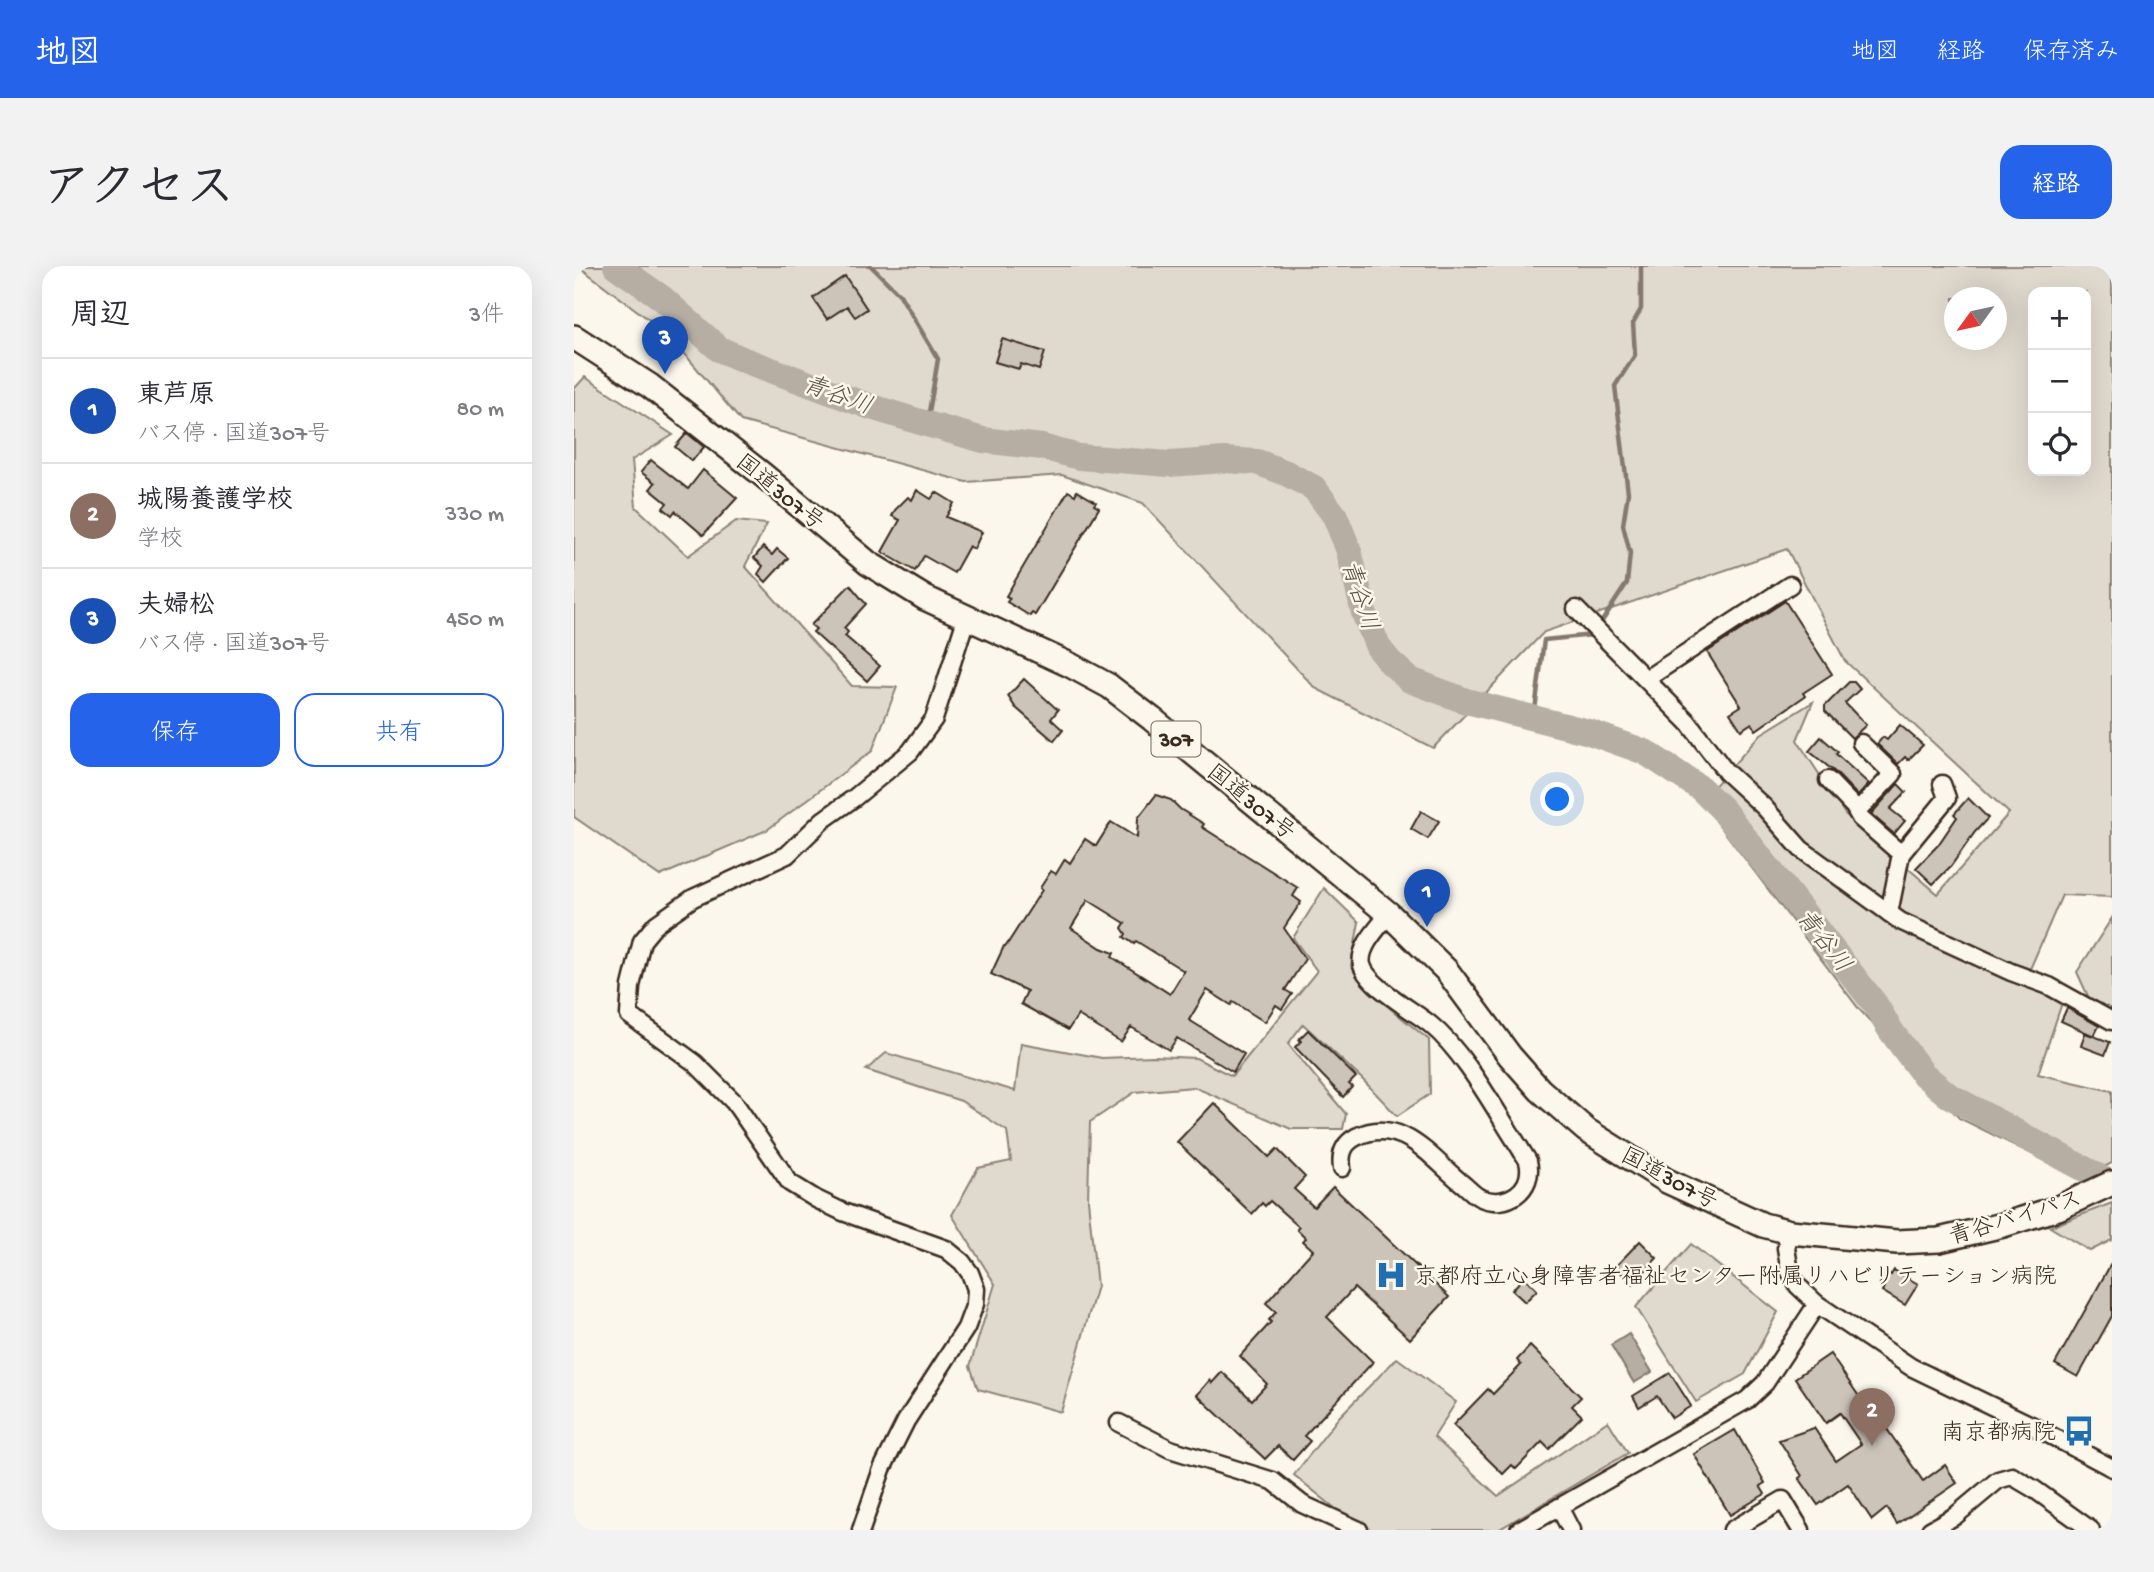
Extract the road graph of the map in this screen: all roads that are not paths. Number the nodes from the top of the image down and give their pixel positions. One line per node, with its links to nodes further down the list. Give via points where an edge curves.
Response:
1 (574, 337): 4 (highway, 国道307号 / 307, via 650,386 868,563)
2 (1790, 585): 5 (street)
3 (1576, 609): 5 (street)
4 (967, 619): 12 (highway, 国道307号 / 307, via 1109,686); 21 (street, via 934,719 909,752 822,820 787,855 693,898 656,923 642,941 631,986 629,1015 695,1063 734,1102 790,1183 843,1212 946,1249 970,1273 975,1304 966,1328 900,1433)
5 (1646, 679): 11 (street, via 1688,722 1726,772 1801,849)
6 (1861, 743): 9 (street, via 1892,774)
7 (1828, 780): 9 (street)
8 (1942, 784): 10 (street, via 1947,798)
9 (1857, 812): 10 (street)
10 (1901, 853): 11 (street)
11 (1889, 913): 13 (street, via 1933,937 2049,986)
12 (1389, 914): 14 (street, via 1364,948 1362,964 1368,979 1433,1027 1454,1049 1520,1147 1529,1176 1514,1197 1502,1202 1481,1198 1413,1140 1390,1130 1354,1138 1340,1156); 16 (highway, 国道307号 / 307, via 1447,971 1541,1090 1587,1129 1667,1181 1763,1225)
13 (2112, 1021)
14 (1342, 1168)
15 (2112, 1183): 16 (highway, 青谷バイパス / 307, via 2058,1208 1940,1240 1897,1242)
16 (1790, 1232): 17 (street, via 1786,1248 1790,1272)
17 (1817, 1304): 19 (street, via 1911,1367); 20 (street, via 1765,1383 1747,1400)
18 (1119, 1423): 22 (street, via 1170,1449 1273,1481 1302,1504)
19 (2112, 1468)
20 (1559, 1507): 23 (street); 24 (street)
21 (861, 1530)
22 (1359, 1530)
23 (1519, 1530)
24 (1571, 1530)
25 (1732, 1530): 26 (street, via 1783,1500)
26 (1801, 1530)
27 (1930, 1530): 28 (street, via 1955,1516 1998,1480 2012,1476)
28 (2091, 1530)

